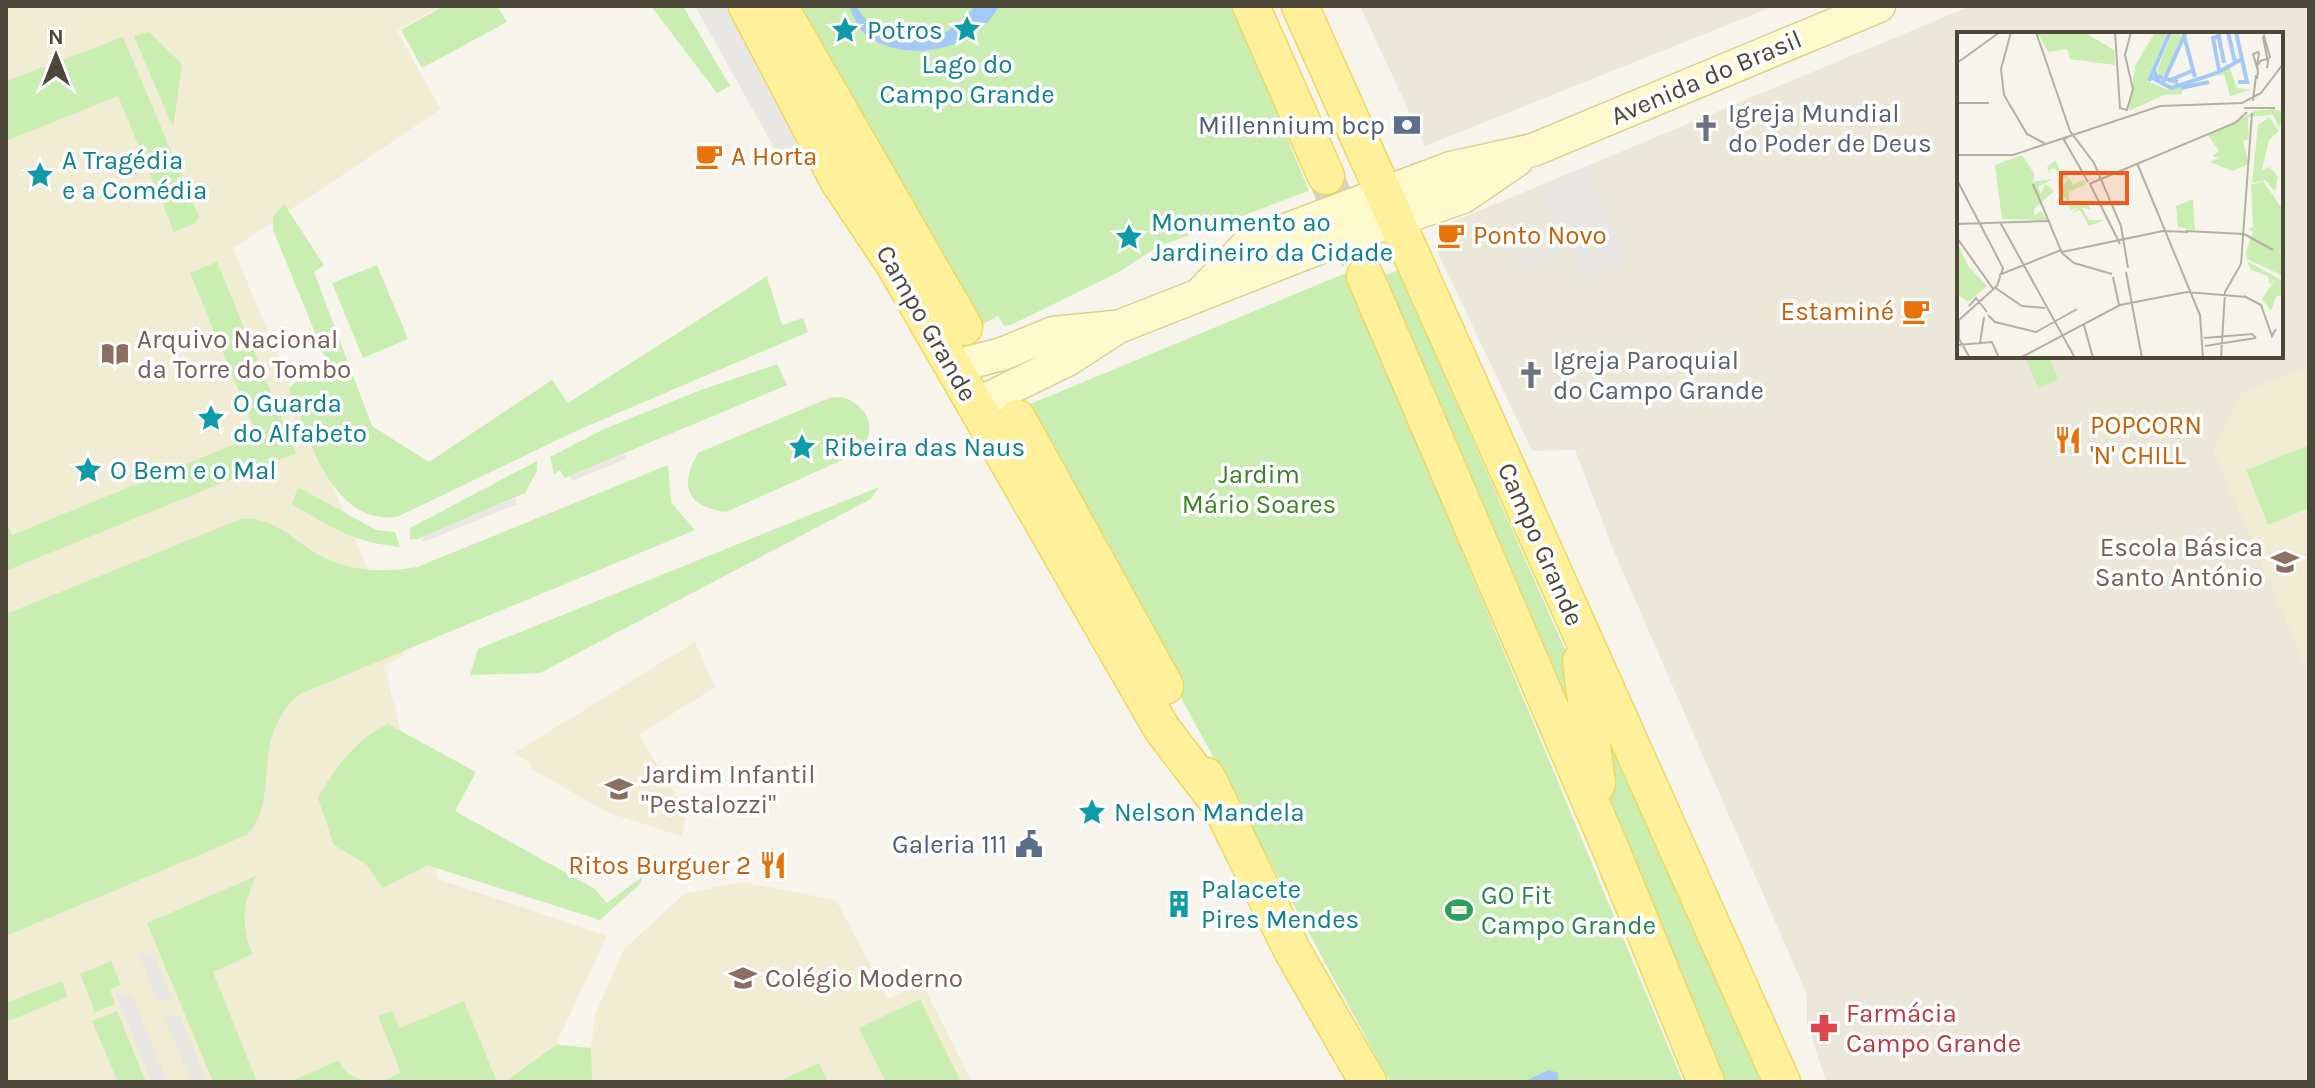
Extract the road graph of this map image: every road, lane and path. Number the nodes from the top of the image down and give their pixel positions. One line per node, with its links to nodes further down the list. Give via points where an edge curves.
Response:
1 (747, 6): 11 (main road, Campo Grande, via 838,180 894,264)
2 (779, 6): 9 (main road, Campo Grande)
3 (1251, 6): 6 (main road)
4 (1300, 6): 7 (main road, Campo Grande)
5 (1879, 6): 7 (main road, Avenida do Brasil, via 1533,150 1463,197)
6 (1326, 176)
7 (1391, 207): 10 (main road, Avenida do Brasil); 14 (main road, Campo Grande)
8 (1365, 276): 16 (main road)
9 (964, 327)
10 (1118, 327): 11 (main road, via 1053,333); 12 (main road, via 1067,360)
11 (952, 367): 12 (main road, Campo Grande)
12 (975, 405): 15 (main road, Campo Grande, via 1162,729)
13 (1017, 418): 15 (main road, Campo Grande, via 1184,719)
14 (1578, 627): 16 (main road, via 1594,771); 19 (main road, Campo Grande)
15 (1215, 798): 17 (main road, Campo Grande, via 1293,952)
16 (1612, 852): 18 (main road)
17 (1368, 1082)
18 (1706, 1082)
19 (1782, 1082)

